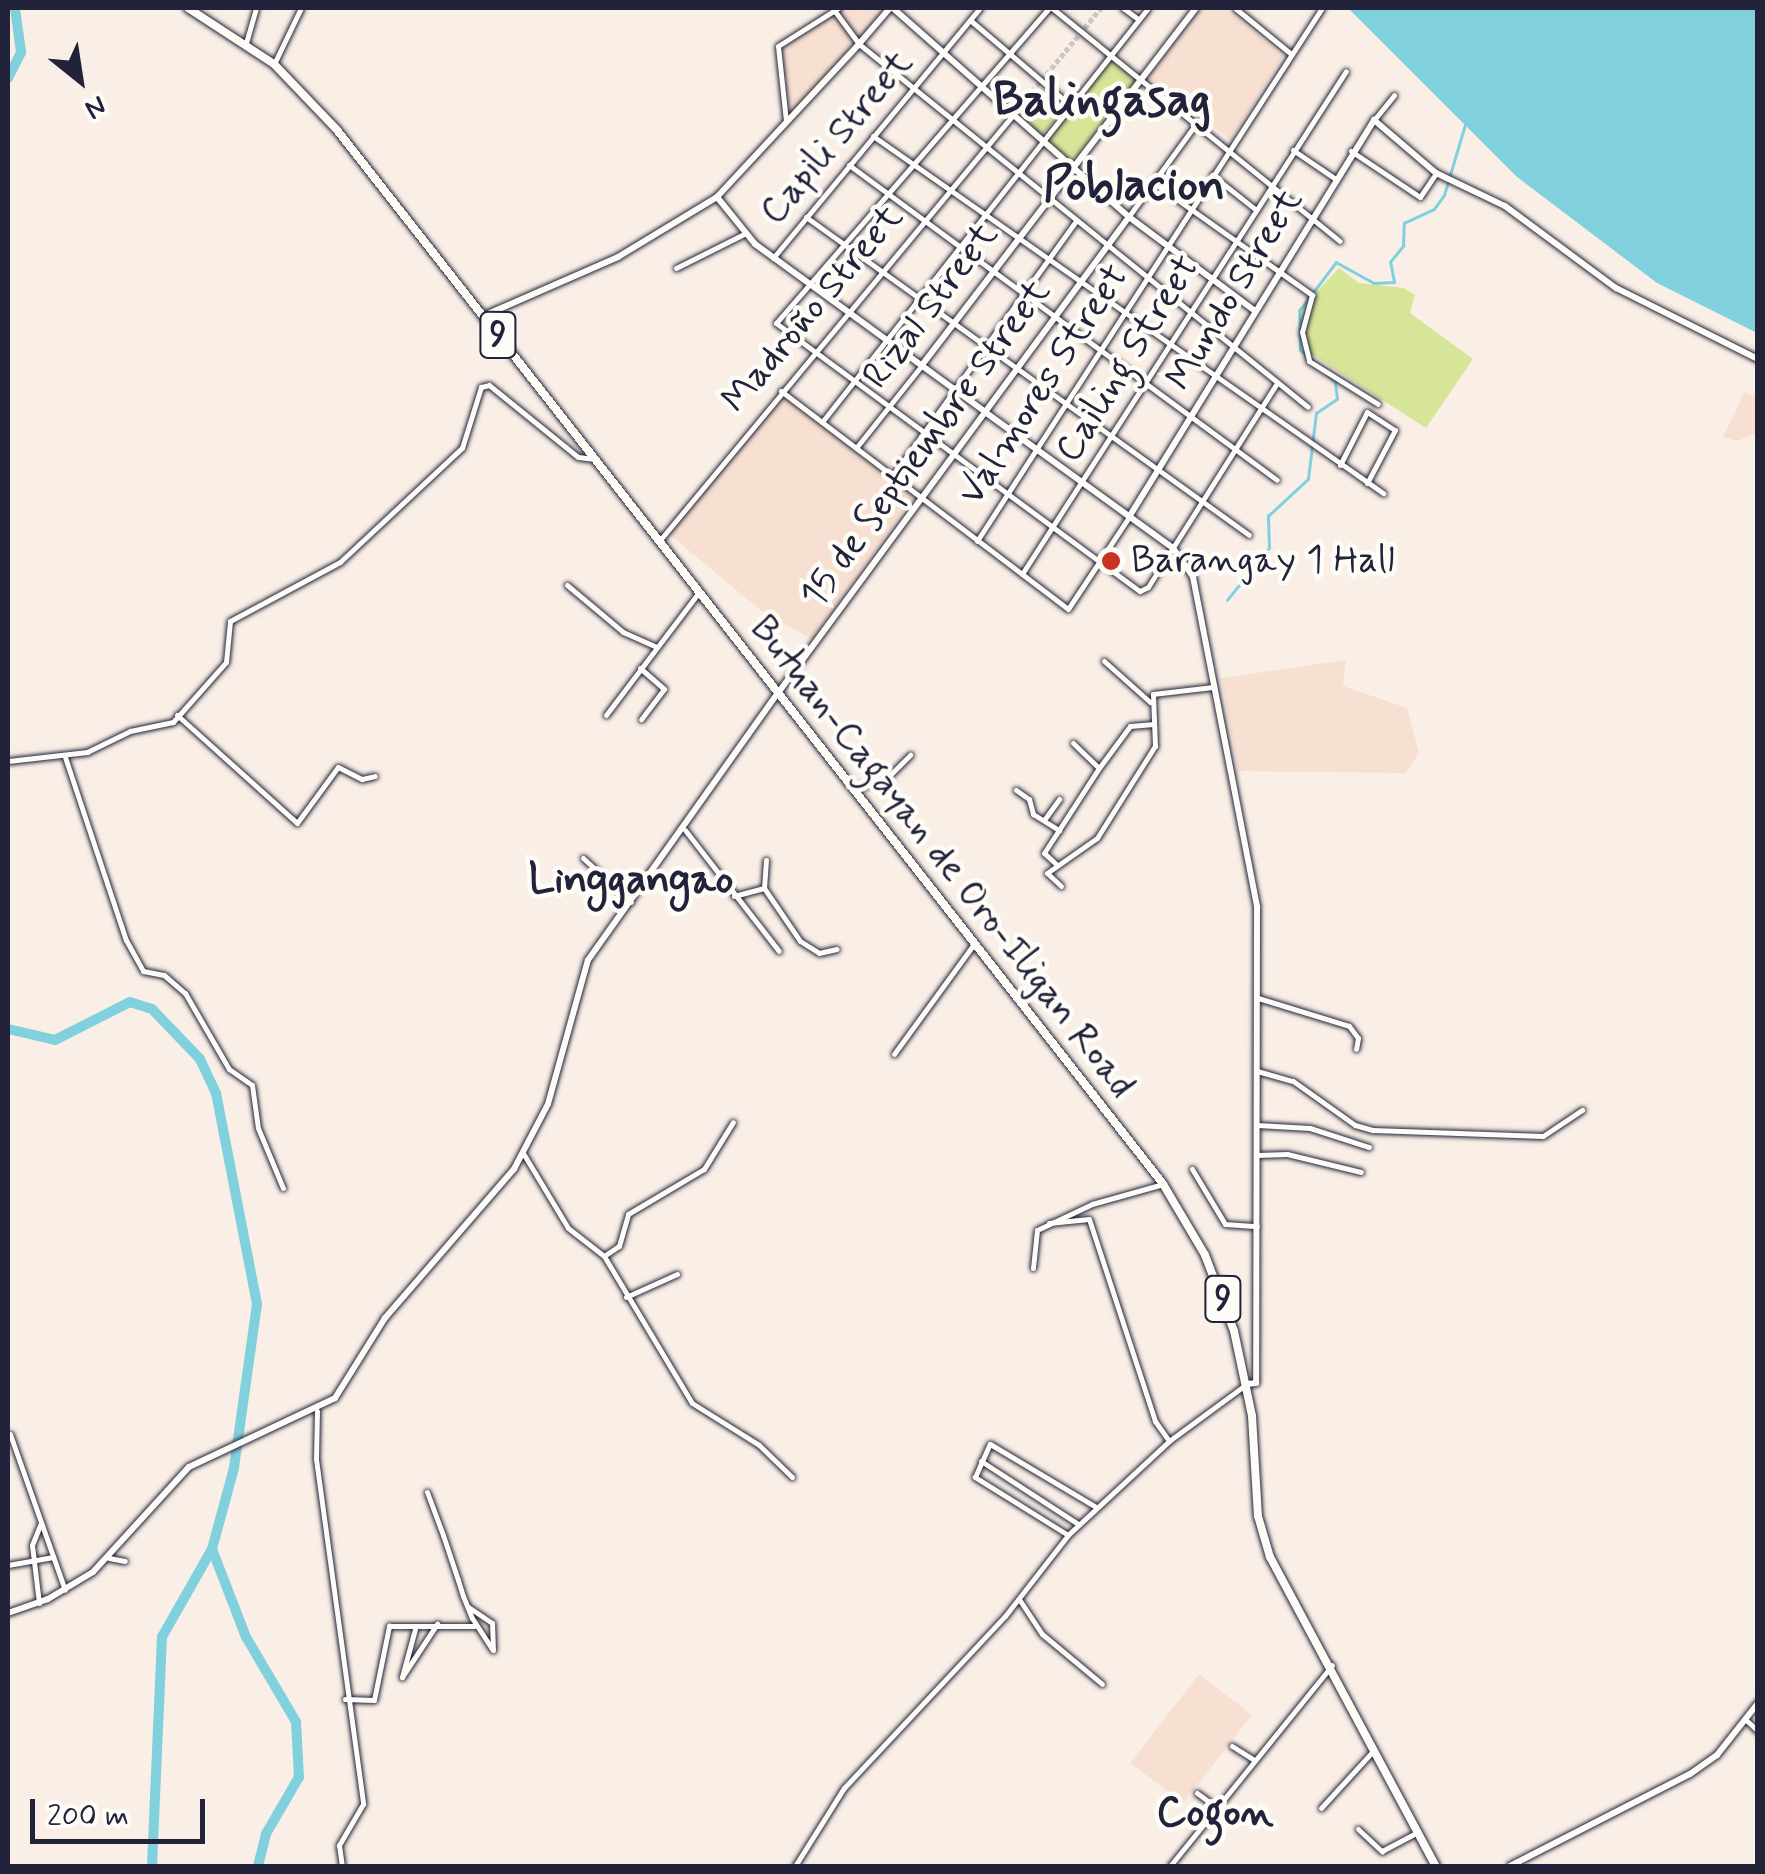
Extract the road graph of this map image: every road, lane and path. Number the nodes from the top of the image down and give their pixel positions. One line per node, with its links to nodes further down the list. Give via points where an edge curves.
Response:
1 (188, 8): 15 (highway, Butuan-Cagayan de Oro-Iligan Road / 9)
2 (256, 8): 15 (street)
3 (301, 8): 21 (street)
4 (891, 8): 16 (street); 17 (street)
5 (980, 8): 14 (street, Capili Street)
6 (1050, 8): 18 (street); 20 (street)
7 (1123, 8): 13 (street)
8 (1148, 8): 13 (street)
9 (1196, 8): 23 (street, Rizal Street)
10 (1235, 8): 19 (street)
11 (1322, 8): 19 (street, Valmores Street)
12 (836, 9): 16 (street); 32 (street, via 778,46)
13 (1138, 19): 20 (street)
14 (970, 20): 17 (street, Capili Street); 18 (street)
15 (246, 43): 21 (highway, Butuan-Cagayan de Oro-Iligan Road / 9)
16 (859, 44): 25 (street); 32 (street)
17 (944, 53): 24 (street); 25 (street, Capili Street)
18 (1008, 53): 24 (street); 27 (street)
19 (1290, 53): 36 (street, Valmores Street)
20 (1111, 54): 23 (street); 27 (street)
21 (274, 64): 84 (highway, Butuan-Cagayan de Oro-Iligan Road / 9, via 338,130)
22 (1346, 71): 37 (street, Cailing Street)
23 (1142, 76): 31 (street); 41 (street, Rizal Street)
24 (981, 86): 28 (street); 29 (street)
25 (915, 88): 29 (street); 33 (street, Capili Street)
26 (1394, 95): 30 (street, Mundo Street)
27 (1070, 105): 34 (street)
28 (1012, 115): 34 (street); 35 (street, Madroño Street)
29 (952, 119): 35 (street); 39 (street)
30 (1374, 120): 38 (street, Mundo Street); 44 (street)
31 (1198, 121): 36 (street); 46 (street, 15 de Septiembre Street)
32 (786, 127): 50 (street)
33 (874, 136): 39 (street); 40 (street, Capili Street)
34 (1042, 142): 41 (street); 42 (street)
35 (985, 146): 42 (street); 48 (street, Madroño Street)
36 (1229, 148): 43 (street, Valmores Street); 47 (street)
37 (1293, 150): 45 (street); 47 (street, Cailing Street)
38 (1351, 152): 44 (street, via 1420,197); 45 (street, Mundo Street)
39 (915, 160): 48 (street); 49 (street)
40 (849, 165): 49 (street); 56 (street, Capili Street)
41 (1071, 168): 51 (street, Rizal Street); 55 (street)
42 (1017, 173): 51 (street); 54 (street)
43 (1212, 175): 52 (street, Valmores Street); 53 (street)
44 (1439, 175): 93 (street, via 1506,206 1616,288)
45 (1334, 178): 59 (street, Mundo Street)
46 (1154, 183): 52 (street); 55 (street, 15 de Septiembre Street)
47 (1270, 186): 53 (street, Cailing Street); 59 (street)
48 (948, 189): 54 (street); 57 (street, Madroño Street)
49 (889, 191): 57 (street); 64 (street)
50 (717, 197): 60 (street); 84 (street, via 618,257)
51 (1048, 199): 58 (street); 61 (street, Rizal Street)
52 (1191, 208): 62 (street); 66 (street, Valmores Street)
53 (1255, 209): 62 (street, Cailing Street)
54 (985, 214): 61 (street); 65 (street)
55 (1129, 217): 66 (street); 67 (street, 15 de Septiembre Street)
56 (806, 218): 64 (street); 68 (street, Capili Street)
57 (923, 220): 65 (street); 73 (street, Madroño Street)
58 (1075, 222): 67 (street); 69 (street)
59 (1310, 222): 63 (street); 72 (street, Mundo Street)
60 (744, 234): 68 (street); 70 (street)
61 (1018, 238): 69 (street); 71 (street, Rizal Street)
62 (1236, 238): 72 (street); 75 (street, Cailing Street)
63 (1340, 241)
64 (840, 244): 73 (street); 77 (street)
65 (959, 245): 71 (street); 79 (street)
66 (1166, 246): 74 (street, Valmores Street); 75 (street)
67 (1106, 248): 74 (street); 76 (street, 15 de Septiembre Street)
68 (773, 258): 77 (street)
69 (1050, 260): 76 (street); 78 (street)
70 (676, 268)
71 (993, 270): 78 (street); 86 (street, Rizal Street)
72 (1280, 270): 82 (street, Mundo Street); 103 (street, via 1309,292 1302,332 1309,361)
73 (879, 272): 79 (street); 80 (street, Madroño Street)
74 (1145, 278): 81 (street); 83 (street, Valmores Street)
75 (1210, 278): 81 (street, Cailing Street); 82 (street)
76 (1080, 282): 83 (street); 85 (street, 15 de Septiembre Street)
77 (807, 283): 80 (street); 92 (street, via 778,316 778,325)
78 (1025, 294): 85 (street); 89 (street)
79 (918, 299): 86 (street); 87 (street)
80 (846, 310): 87 (street); 92 (street, Madroño Street)
81 (1188, 311): 88 (street, Cailing Street); 90 (street)
82 (1255, 311): 90 (street, Mundo Street)
83 (1123, 312): 88 (street); 91 (street, Valmores Street)
84 (483, 316): 116 (highway, Butuan-Cagayan de Oro-Iligan Road / 9)
85 (1055, 317): 91 (street); 95 (street, 15 de Septiembre Street)
86 (954, 324): 89 (street); 94 (street, Rizal Street)
87 (886, 340): 94 (street); 97 (street)
88 (1168, 344): 96 (street); 98 (street, Cailing Street)
89 (986, 347): 95 (street); 101 (street)
90 (1233, 347): 96 (street, Mundo Street); 99 (street)
91 (1099, 349): 98 (street); 102 (street, Valmores Street)
92 (812, 351): 97 (street); 100 (street, Madroño Street)
93 (1758, 359)
94 (922, 365): 101 (street); 105 (street, Rizal Street)
95 (1016, 370): 102 (street); 107 (street, 15 de Septiembre Street)
96 (1215, 376): 104 (street); 108 (street, Mundo Street)
97 (854, 382): 105 (street); 109 (street)
98 (1145, 383): 108 (street); 111 (street, Cailing Street)
99 (1277, 383): 104 (street); 106 (street)
100 (780, 390): 109 (street); 130 (street, Madroño Street)
101 (955, 390): 107 (street); 110 (street)
102 (1065, 402): 111 (street); 114 (street, Valmores Street)
103 (1378, 404)
104 (1260, 407): 113 (street); 117 (street)
105 (888, 408): 110 (street); 112 (street, Rizal Street)
106 (1308, 408)
107 (985, 412): 114 (street); 115 (street, 15 de Septiembre Street)
108 (1190, 416): 113 (street); 118 (street, Mundo Street)
109 (822, 422): 112 (street)
110 (924, 434): 115 (street); 119 (street)
111 (1112, 436): 118 (street); 121 (street, Cailing Street)
112 (856, 448): 119 (street)
113 (1233, 448): 120 (street); 126 (street)
114 (1036, 449): 121 (street); 124 (street, Valmores Street)
115 (952, 454): 124 (street); 125 (street, 15 de Septiembre Street)
116 (595, 459): 130 (highway, Butuan-Cagayan de Oro-Iligan Road / 9); 143 (street, via 578,457 490,385 481,387 462,448 340,562 230,621 226,662)
117 (1340, 465): 122 (street); 122 (street, via 1366,412 1395,430)
118 (1158, 469): 126 (street); 127 (street, Mundo Street)
119 (892, 477): 125 (street)
120 (1277, 480)
121 (1084, 484): 127 (street); 128 (street, Cailing Street)
122 (1368, 484): 123 (street)
123 (1383, 493)
124 (1006, 494): 128 (street); 131 (street, Valmores Street)
125 (920, 498): 131 (street); 141 (street, 15 de Septiembre Street)
126 (1202, 502): 129 (street); 132 (street)
127 (1129, 517): 132 (street); 133 (street)
128 (1053, 529): 133 (street); 134 (street, Cailing Street)
129 (1250, 535)
130 (659, 541): 136 (highway, Butuan-Cagayan de Oro-Iligan Road / 9)
131 (976, 541): 134 (street)
132 (1173, 548): 133 (street, via 1142,590); 140 (street, via 1193,578)
133 (1101, 564): 134 (street, via 1074,606 1066,608)
134 (1022, 574)
135 (567, 585): 137 (street, via 623,632)
136 (700, 592): 137 (street); 141 (highway, Butuan-Cagayan de Oro-Iligan Road / 9)
137 (655, 646): 139 (street)
138 (1104, 661): 142 (street)
139 (640, 668): 144 (street); 145 (street, via 664,689)
140 (1213, 686): 142 (street, via 1161,690); 171 (street, via 1256,890)
141 (778, 693): 153 (highway, Butuan-Cagayan de Oro-Iligan Road / 9); 157 (street, 15 de Septiembre Street)
142 (1150, 702): 146 (street)
143 (178, 714): 149 (street, via 166,726 138,728); 152 (street, via 298,822 340,766 362,779)
144 (606, 715)
145 (641, 719)
146 (1154, 724): 151 (street, via 1130,726); 161 (street, via 1155,746 1127,799 1097,838)
147 (1073, 743): 151 (street)
148 (910, 754): 153 (street, via 887,778)
149 (65, 757): 150 (street); 184 (street, via 126,940 143,971 164,975 185,994 229,1069 252,1085 258,1128)
150 (8, 762)
151 (1099, 768): 158 (street)
152 (375, 776)
153 (854, 789): 168 (highway, Butuan-Cagayan de Oro-Iligan Road / 9)
154 (1016, 790): 156 (street)
155 (1059, 799): 156 (street)
156 (1044, 820): 158 (street)
157 (685, 830): 166 (street); 167 (street, 15 de Septiembre Street)
158 (1059, 830): 161 (street, via 1044,852)
159 (583, 858): 167 (street)
160 (766, 860): 162 (street)
161 (1057, 865): 163 (street, via 1047,873)
162 (766, 879): 164 (street); 165 (street)
163 (1061, 886)
164 (764, 888): 165 (street); 169 (street, via 805,945 819,953)
165 (750, 891): 166 (street)
166 (734, 896): 170 (street)
167 (631, 902): 179 (street, 15 de Septiembre Street, via 580,978 548,1104)
168 (974, 944): 173 (street); 183 (highway, Butuan-Cagayan de Oro-Iligan Road / 9)
169 (838, 949)
170 (778, 951)
171 (1258, 998): 172 (street, via 1349,1026 1358,1038); 174 (street)
172 (1356, 1049)
173 (894, 1054)
174 (1258, 1071): 175 (street, via 1293,1081 1364,1129 1543,1136); 177 (street)
175 (1582, 1110)
176 (733, 1122): 187 (street, via 704,1169 628,1214 619,1246)
177 (1257, 1126): 178 (street, via 1310,1128); 180 (street)
178 (1369, 1147)
179 (523, 1153): 187 (street, via 568,1228); 192 (street, 15 de Septiembre Street, via 467,1229 385,1318 335,1398)
180 (1257, 1155): 182 (street, via 1288,1154); 186 (street)
181 (1192, 1170): 186 (street, via 1225,1224)
182 (1361, 1172)
183 (1163, 1184): 185 (street); 191 (highway, Butuan-Cagayan de Oro-Iligan Road / 9, via 1215,1278)
184 (283, 1188)
185 (1049, 1223): 188 (street, via 1037,1230); 194 (street, via 1089,1220 1155,1420)
186 (1257, 1226): 191 (street, via 1256,1383)
187 (604, 1256): 190 (street)
188 (1033, 1268)
189 (677, 1274): 190 (street)
190 (626, 1297): 196 (street, via 692,1403)
191 (1247, 1384): 194 (street); 215 (highway, Butuan-Cagayan de Oro-Iligan Road / 9, via 1265,1543 1290,1600)
192 (316, 1411): 203 (street, 15 de Septiembre Street, via 183,1472); 217 (street)
193 (10, 1434): 199 (street)
194 (1169, 1442): 198 (street)
195 (981, 1462): 198 (street, via 996,1443); 200 (street); 201 (street, via 975,1477)
196 (792, 1476)
197 (427, 1492): 210 (street)
198 (1096, 1507): 200 (street)
199 (41, 1523): 202 (street); 204 (street)
200 (1078, 1524): 201 (street)
201 (1068, 1535): 208 (street)
202 (53, 1557): 204 (street); 207 (street)
203 (109, 1558): 205 (street); 207 (street, 15 de Septiembre Street)
204 (34, 1562): 206 (street); 209 (street)
205 (125, 1562)
206 (8, 1566)
207 (65, 1590): 209 (street, 15 de Septiembre Street)
208 (1019, 1599): 216 (street, via 1042,1634); 230 (street, via 844,1788)
209 (39, 1603): 211 (street, 15 de Septiembre Street)
210 (468, 1607): 213 (street); 213 (street, via 491,1620 494,1648)
211 (8, 1612)
212 (436, 1624): 213 (street); 214 (street); 214 (street, via 402,1677)
213 (475, 1626)
214 (415, 1628): 217 (street, via 385,1628 374,1700)
215 (1332, 1665): 222 (highway, Butuan-Cagayan de Oro-Iligan Road / 9); 223 (street)
216 (1102, 1684)
217 (345, 1698): 229 (street, via 363,1806 340,1844)
218 (1758, 1703): 219 (street)
219 (1744, 1719): 220 (street); 233 (street, via 1717,1755 1656,1796)
220 (1758, 1731)
221 (1232, 1746): 223 (street)
222 (1376, 1748): 226 (street); 228 (highway, Butuan-Cagayan de Oro-Iligan Road / 9)
223 (1254, 1760): 225 (street)
224 (1197, 1793): 225 (street)
225 (1215, 1806): 231 (street)
226 (1321, 1808)
227 (1358, 1829): 228 (street, via 1382,1851)
228 (1419, 1830): 232 (highway, Butuan-Cagayan de Oro-Iligan Road / 9)
229 (342, 1866)
230 (795, 1866)
231 (1170, 1866)
232 (1436, 1866)
233 (1510, 1866)

